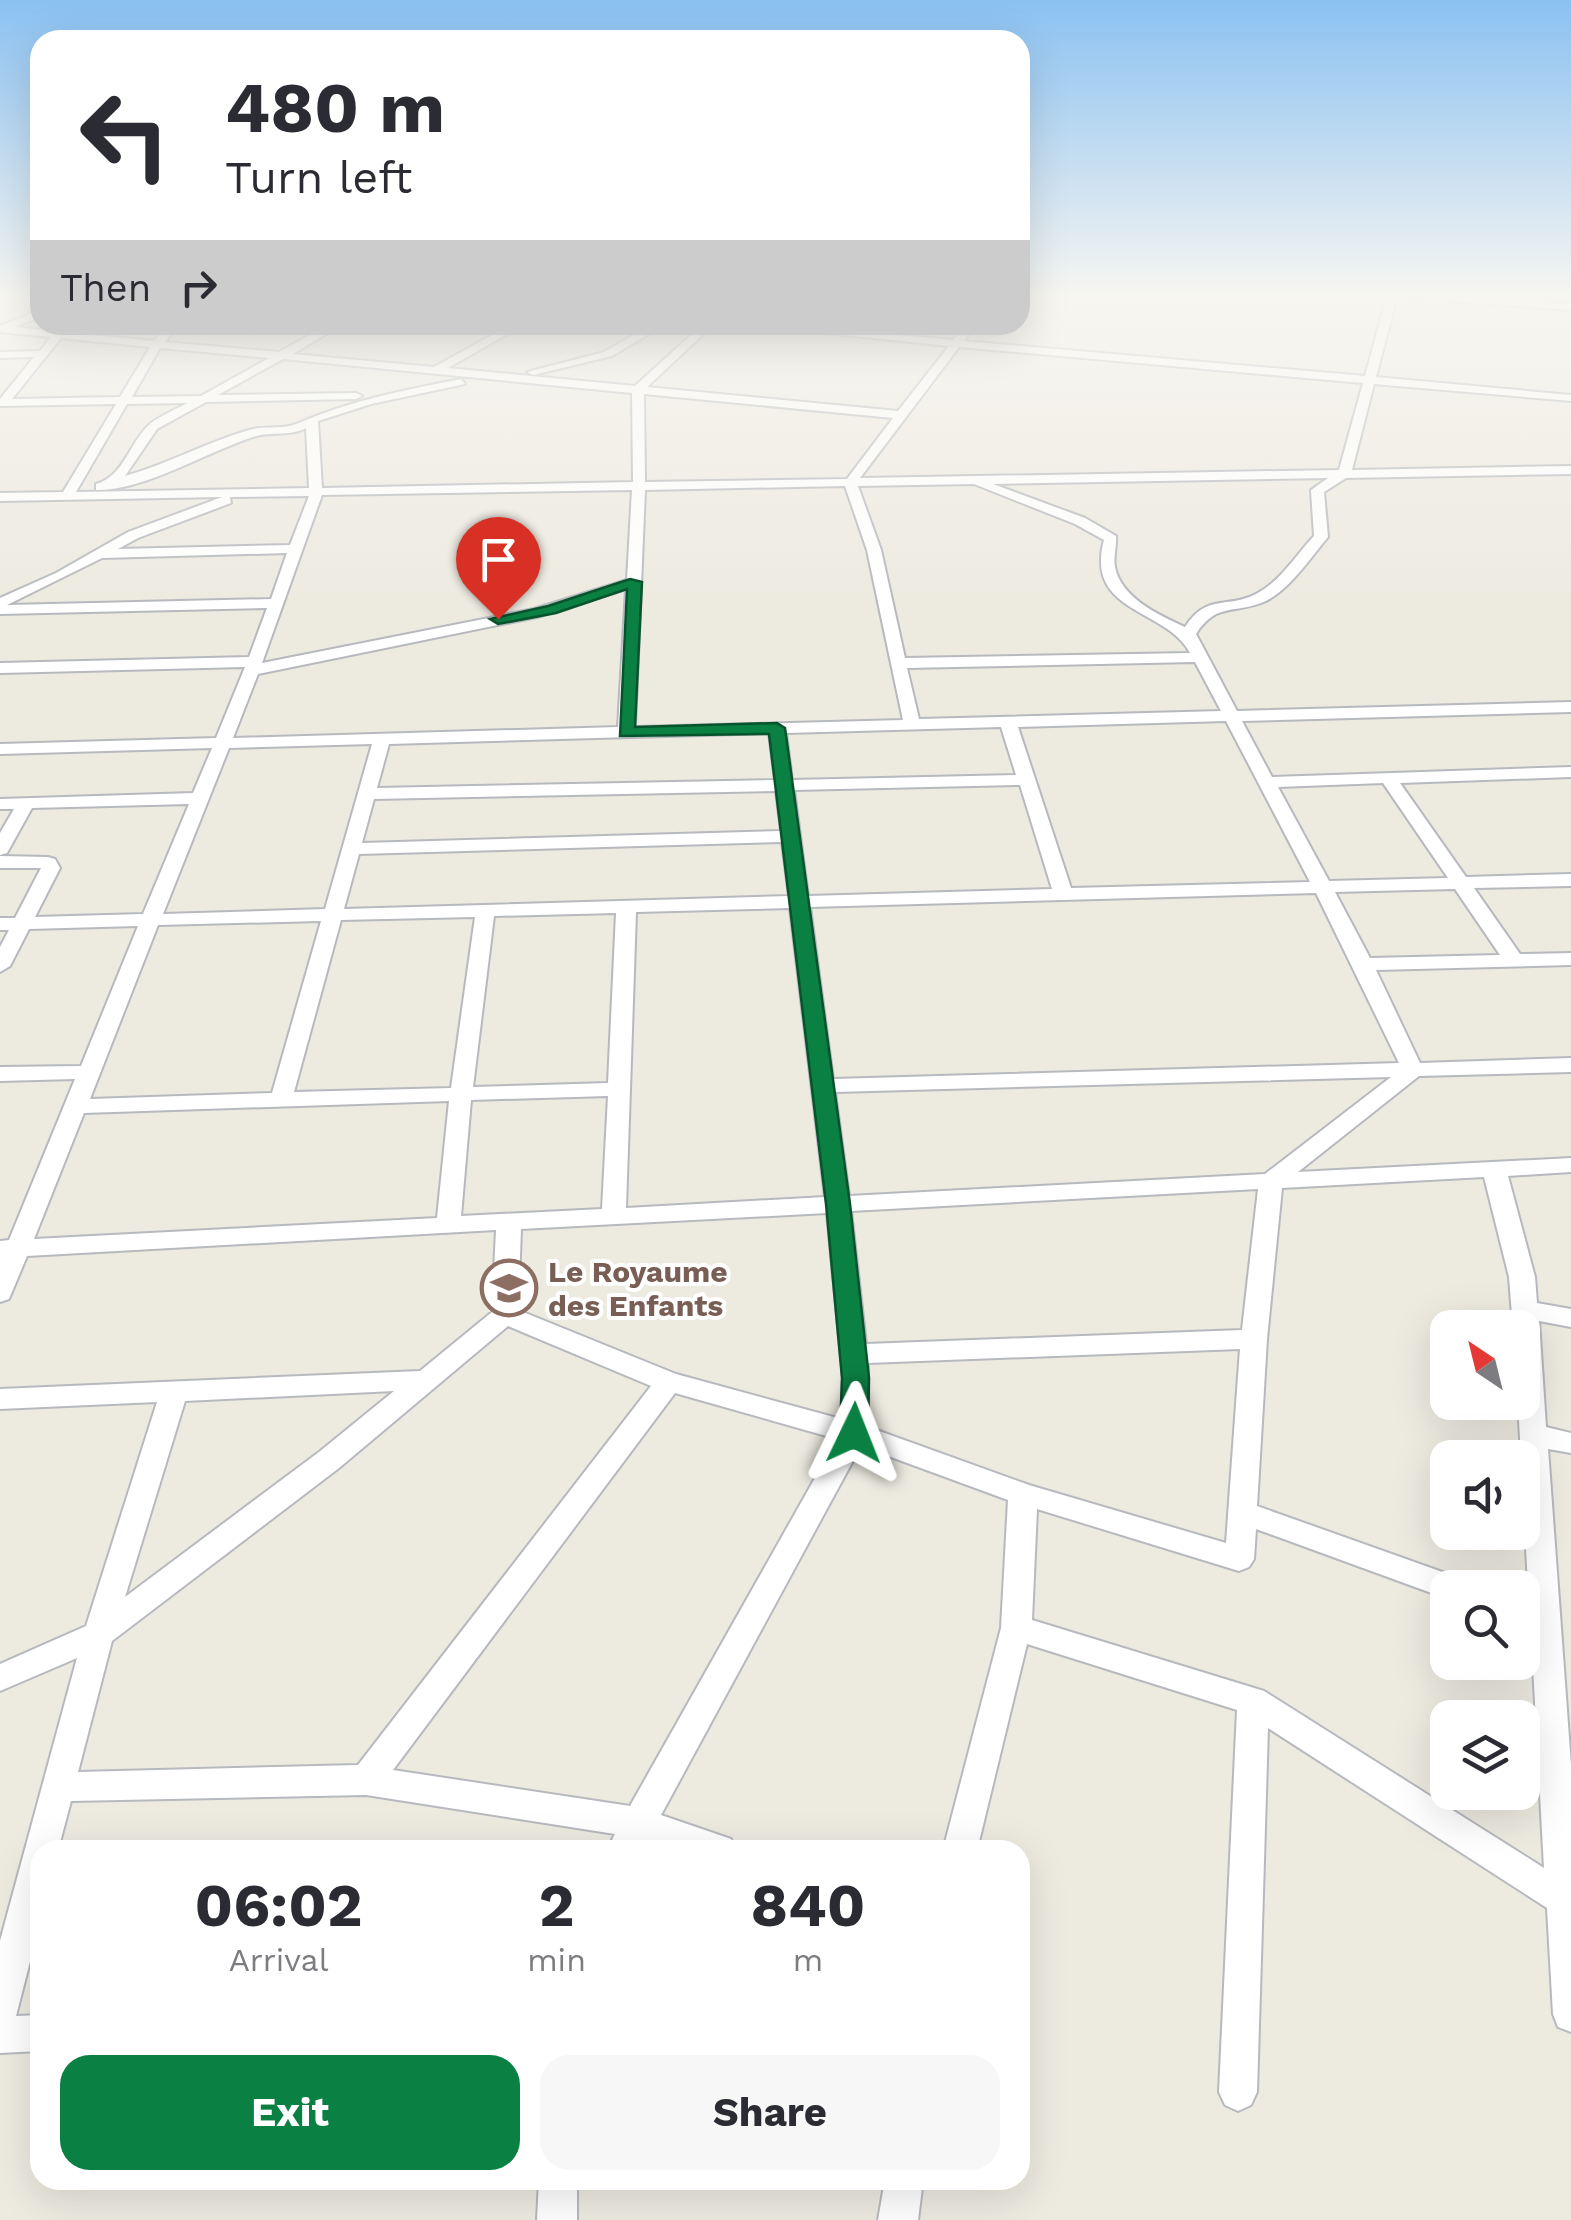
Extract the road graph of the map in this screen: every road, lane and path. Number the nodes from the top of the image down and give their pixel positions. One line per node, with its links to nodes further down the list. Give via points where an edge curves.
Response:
1 (126, 397): 11 (street)
2 (207, 397): 9 (street)
3 (332, 397): 9 (street)
4 (388, 397): 13 (street)
5 (638, 397): 19 (street)
6 (707, 397): 12 (street)
7 (915, 397): 12 (street)
8 (1366, 397): 15 (street)
9 (201, 400): 11 (street); 18 (street, via 153,427)
10 (1, 402): 11 (street)
11 (123, 402): 21 (street)
12 (900, 415): 17 (street)
13 (312, 419): 18 (street, via 296,429 254,432); 20 (street)
14 (1571, 470): 15 (street)
15 (1345, 474): 16 (street); 30 (street, via 1317,490 1321,537 1262,598 1200,613)
16 (978, 480): 17 (street); 30 (street, via 1111,539 1105,553 1113,586 1153,619)
17 (850, 483): 19 (street); 32 (street, via 874,550)
18 (108, 485): 21 (street)
19 (640, 487): 20 (street); 27 (street)
20 (316, 494): 22 (street); 25 (street)
21 (68, 495): 22 (street); 23 (street); 24 (street)
22 (238, 495): 26 (street)
23 (0, 497)
24 (0, 511)
25 (296, 549): 26 (street); 28 (street)
26 (98, 554): 29 (street)
27 (635, 582): 33 (street, via 537,613); 40 (street)
28 (276, 603): 29 (street); 33 (street)
29 (0, 606)
30 (1188, 634): 31 (street)
31 (1200, 657): 32 (street); 36 (street)
32 (898, 663): 38 (street)
33 (254, 666): 34 (street); 42 (street)
34 (0, 668)
35 (1571, 707): 36 (street)
36 (1231, 716): 37 (street); 47 (street)
37 (1008, 722): 38 (street); 46 (street)
38 (912, 724): 39 (street)
39 (777, 728): 40 (street); 48 (street)
40 (626, 732): 41 (street)
41 (382, 739): 42 (street); 49 (street)
42 (223, 743): 43 (street); 50 (street)
43 (0, 749)
44 (1571, 772): 45 (street)
45 (1388, 778): 47 (street); 58 (street)
46 (1028, 780): 48 (street); 60 (street)
47 (1266, 782): 59 (street)
48 (784, 785): 49 (street); 53 (street)
49 (366, 794): 55 (street)
50 (200, 798): 52 (street); 65 (street)
51 (0, 804): 52 (street)
52 (26, 804): 54 (street)
53 (790, 836): 55 (street); 61 (street)
54 (0, 849)
55 (351, 850): 64 (street)
56 (0, 862): 67 (street, via 37,860 51,868)
57 (1571, 880): 58 (street)
58 (1461, 883): 59 (street); 69 (street)
59 (1322, 887): 60 (street); 70 (street)
60 (1064, 894): 61 (street)
61 (798, 901): 62 (street); 76 (street)
62 (626, 907): 63 (street); 77 (street)
63 (485, 912): 64 (street); 78 (street)
64 (332, 917): 65 (street); 79 (street)
65 (149, 922): 67 (street); 74 (street)
66 (0, 924): 67 (street)
67 (22, 924): 71 (street)
68 (1571, 959): 69 (street)
69 (1514, 960): 70 (street)
70 (1363, 964): 73 (street)
71 (0, 966)
72 (1571, 1066): 73 (street)
73 (1413, 1070): 76 (street); 83 (street)
74 (92, 1072): 75 (street); 80 (street)
75 (0, 1074)
76 (822, 1086): 84 (street)
77 (619, 1089): 78 (street); 85 (street)
78 (460, 1093): 79 (street); 87 (street)
79 (282, 1100): 80 (street)
80 (78, 1106): 88 (street)
81 (1571, 1165): 82 (street)
82 (1494, 1169): 83 (street); 90 (street)
83 (1271, 1181): 84 (street); 94 (street)
84 (838, 1204): 85 (street); 95 (street)
85 (614, 1216): 86 (street)
86 (508, 1222): 87 (street); 92 (street)
87 (448, 1225): 88 (street)
88 (9, 1249): 89 (street)
89 (0, 1292)
90 (1525, 1310)
91 (1540, 1313): 93 (street)
92 (506, 1315): 96 (street); 97 (street)
93 (1571, 1318)
94 (1254, 1339): 95 (street); 105 (street)
95 (853, 1354): 101 (street)
96 (426, 1380): 98 (street); 109 (street)
97 (669, 1382): 101 (street); 113 (street)
98 (174, 1391): 99 (street); 109 (street)
99 (0, 1399)
100 (1532, 1420): 102 (street)
101 (854, 1433): 104 (street); 115 (street)
102 (1533, 1435): 103 (street); 106 (street)
103 (1571, 1442)
104 (1023, 1494): 105 (street, via 1238,1559); 108 (street)
105 (1242, 1512): 107 (street)
106 (1534, 1570)
107 (1430, 1580)
108 (1016, 1628): 112 (street); 117 (street)
109 (99, 1634): 111 (street); 114 (street)
110 (1540, 1673): 119 (street)
111 (0, 1678)
112 (1253, 1701): 119 (street); 124 (street)
113 (366, 1780): 114 (street); 115 (street)
114 (57, 1787): 116 (street)
115 (632, 1836)
116 (43, 1840)
117 (963, 1840)
118 (30, 1892): 120 (street)
119 (1564, 1899): 121 (street)
120 (0, 2010)
121 (1571, 2014)
122 (30, 2034): 123 (street)
123 (0, 2035)
124 (1238, 2092)
125 (558, 2190): 127 (street)
126 (902, 2190): 128 (street)
127 (557, 2220)
128 (898, 2220)

